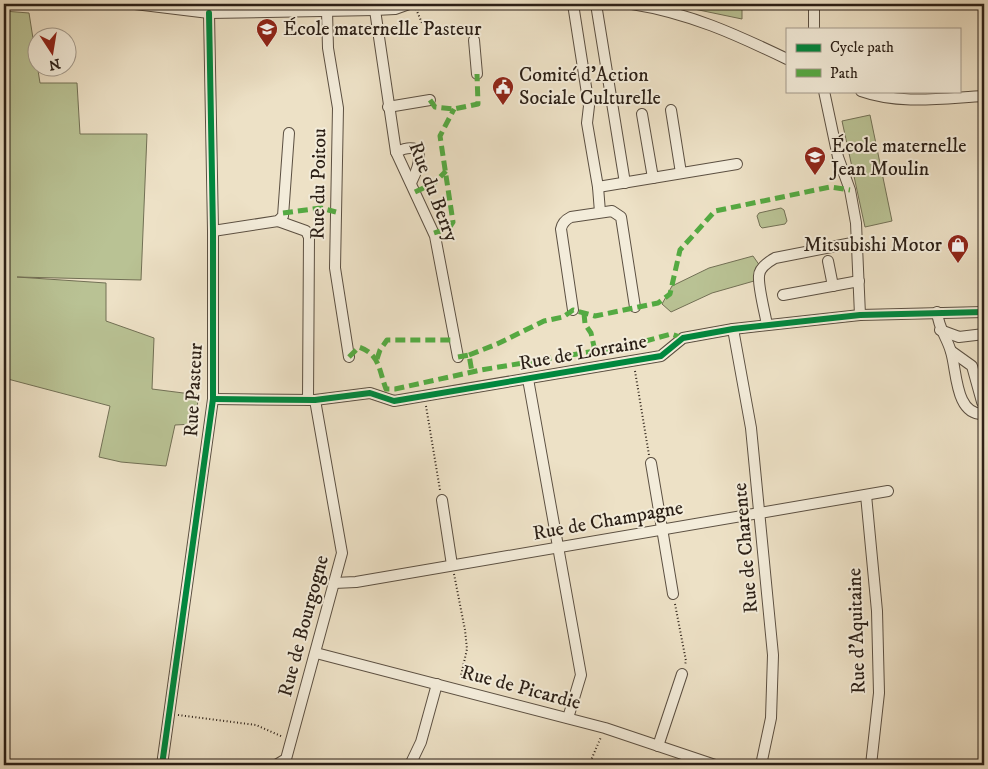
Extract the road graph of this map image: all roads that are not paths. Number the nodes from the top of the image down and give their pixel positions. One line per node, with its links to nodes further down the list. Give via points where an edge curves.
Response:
1 (135, 4): 7 (street)
2 (409, 4): 9 (street)
3 (573, 4): 29 (street)
4 (596, 4): 28 (street)
5 (632, 4): 13 (street, via 716,26)
6 (814, 4): 11 (street)
7 (192, 7): 10 (street)
8 (331, 8): 9 (street); 10 (street); 49 (street, Rue du Poitou, via 328,48 338,108 335,268)
9 (375, 10): 19 (street, Rue du Berry)
10 (209, 13): 32 (street, Rue Pasteur)
11 (814, 28)
12 (474, 40): 14 (street)
13 (786, 60)
14 (478, 74)
15 (824, 92): 33 (street, via 838,157 850,190)
16 (865, 92): 17 (street, via 908,100)
17 (984, 96)
18 (430, 100): 19 (street)
19 (388, 107): 23 (street, Rue du Berry)
20 (671, 110): 25 (street)
21 (642, 114): 26 (street)
22 (290, 133): 31 (street, via 283,216)
23 (396, 152): 27 (street, Rue du Berry); 27 (street, via 410,148 420,156)
24 (737, 164): 25 (street)
25 (681, 173): 26 (street)
26 (653, 178): 28 (street)
27 (411, 183): 50 (street, Rue du Berry, via 435,236)
28 (625, 183): 29 (street)
29 (598, 187): 30 (street)
30 (600, 212): 38 (street, via 612,211 621,217); 39 (street, via 571,217 562,224)
31 (278, 221): 32 (street); 53 (street, Rue de Bourgogne, via 306,231 310,237)
32 (213, 231): 52 (street, Rue Pasteur)
33 (857, 242): 35 (street); 43 (street, via 775,258 763,267 759,276)
34 (828, 260): 36 (street)
35 (858, 281): 36 (street); 42 (street)
36 (833, 286): 37 (street)
37 (783, 295)
38 (635, 308)
39 (573, 310)
40 (937, 312): 41 (street, Rue de Lorraine); 42 (street, Rue de Lorraine); 45 (street)
41 (984, 312)
42 (860, 315): 43 (street, Rue de Lorraine)
43 (767, 325): 44 (street, Rue de Lorraine)
44 (733, 329): 51 (street, Rue de Lorraine, via 683,338 661,356); 60 (street, Rue de Charente, via 751,428)
45 (940, 330): 47 (street); 48 (street)
46 (984, 334): 47 (street)
47 (959, 337): 48 (street)
48 (951, 351): 54 (street, via 972,366); 55 (street, via 959,393 966,406)
49 (349, 357)
50 (458, 357)
51 (528, 379): 53 (street, Rue de Lorraine, via 394,401 370,393); 62 (street)
52 (213, 399): 53 (street, Rue de Lorraine); 71 (street, Rue Pasteur)
53 (311, 400): 64 (street, Rue de Bourgogne, via 342,553)
54 (984, 405)
55 (984, 414)
56 (651, 463): 61 (street)
57 (888, 491): 58 (street, Rue de Champagne)
58 (866, 495): 60 (street, Rue de Champagne); 76 (street, Rue d'Aquitaine, via 878,620 879,693)
59 (442, 500): 63 (street)
60 (761, 513): 61 (street, Rue de Champagne); 75 (street, Rue de Charente, via 773,655 771,718)
61 (662, 530): 62 (street, Rue de Champagne); 65 (street)
62 (558, 547): 63 (street, Rue de Champagne); 69 (street, via 581,675)
63 (452, 565): 64 (street, Rue de Champagne)
64 (334, 583): 66 (street, Rue de Bourgogne)
65 (673, 594)
66 (316, 652): 68 (street, Rue de Picardie); 72 (street, Rue de Bourgogne, via 286,759)
67 (682, 674): 70 (street)
68 (437, 684): 69 (street, Rue de Picardie); 73 (street, via 421,742)
69 (568, 718): 70 (street, Rue de Picardie)
70 (658, 746): 74 (street, Rue de Picardie)
71 (162, 765)
72 (276, 765)
73 (410, 765)
74 (716, 765)
75 (761, 765)
76 (871, 765)

